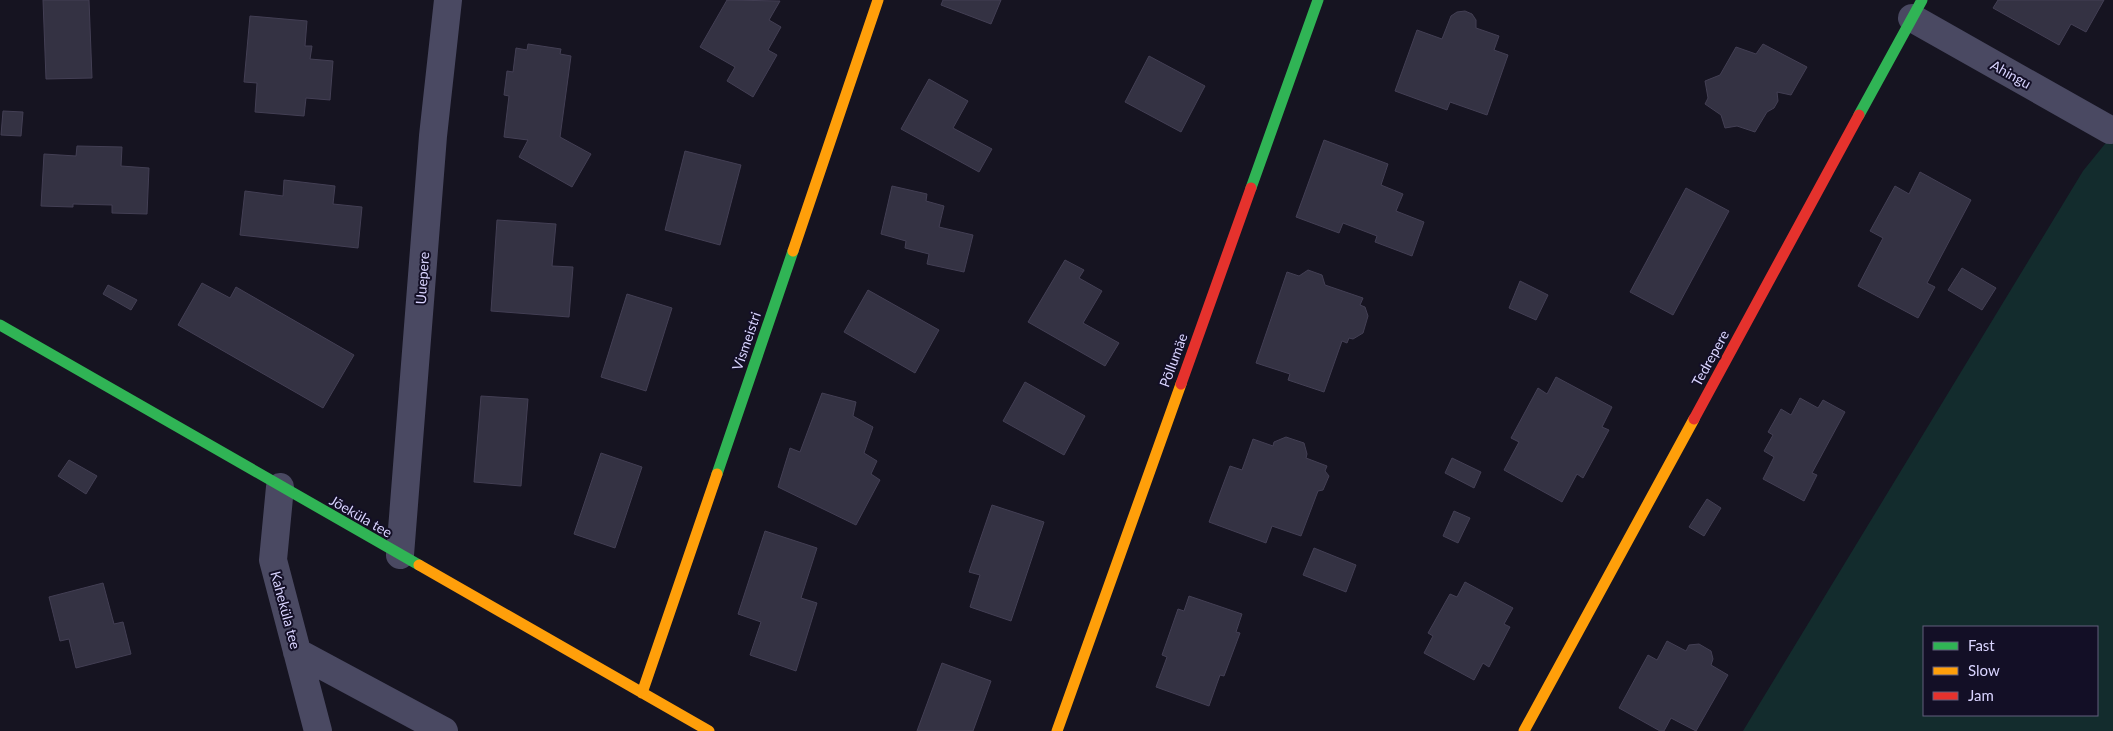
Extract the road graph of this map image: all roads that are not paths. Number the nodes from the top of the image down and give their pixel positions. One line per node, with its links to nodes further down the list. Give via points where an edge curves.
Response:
1 (448, 0): 8 (street, Uuepere, via 433,136)
2 (878, 0): 10 (street, Vismeistri)
3 (1318, 0): 14 (street, Põllumäe)
4 (1917, 9): 5 (street, Ahingu); 15 (street, Tedrepere)
5 (2110, 130)
6 (0, 325): 7 (street, Jõeküla tee)
7 (280, 487): 8 (street, Jõeküla tee); 9 (street, Kaheküla tee, via 273,560)
8 (400, 556): 10 (street, Jõeküla tee)
9 (297, 652): 11 (street, Kaheküla tee); 12 (street)
10 (642, 692): 13 (street, Jõeküla tee)
11 (318, 731)
12 (444, 731)
13 (709, 731)
14 (1057, 731)
15 (1524, 731)

